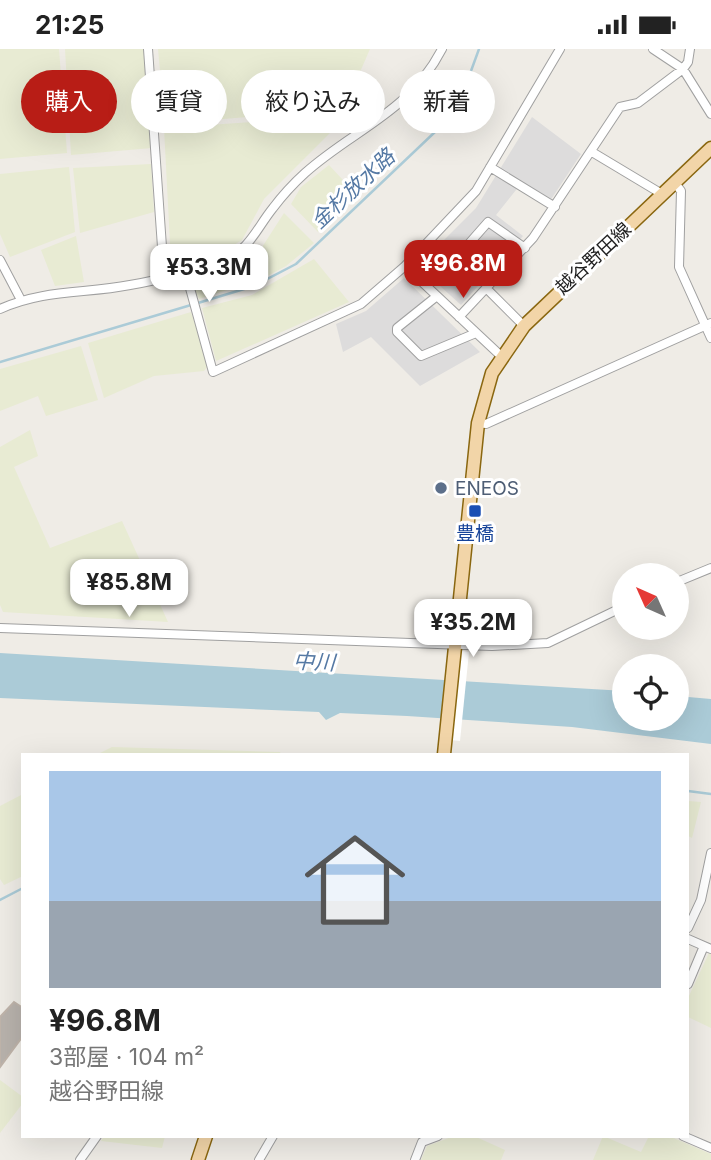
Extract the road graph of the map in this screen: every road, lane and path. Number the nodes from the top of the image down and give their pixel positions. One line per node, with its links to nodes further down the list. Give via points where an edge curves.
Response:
1 (148, 49): 17 (street)
2 (442, 49): 17 (street, via 415,87 382,120 306,172 271,209 251,243 226,259)
3 (560, 49): 10 (street)
4 (653, 49): 6 (street)
5 (690, 49): 6 (street)
6 (683, 69): 7 (street); 9 (street, via 638,103 620,107)
7 (710, 112)
8 (711, 148): 11 (main road, 越谷野田線)
9 (592, 152): 12 (street); 13 (street)
10 (490, 167): 13 (street); 16 (street, via 463,208)
11 (675, 183): 12 (main road, 越谷野田線); 24 (street, via 681,191 679,267)
12 (662, 194): 25 (main road, 越谷野田線)
13 (555, 207): 14 (street)
14 (525, 248): 18 (street); 18 (street, via 488,222 466,247)
15 (0, 260): 21 (street)
16 (405, 266): 17 (street, via 361,304 213,372 188,281); 20 (street)
17 (164, 275): 21 (street, via 130,285 58,291)
18 (496, 279): 19 (street)
19 (486, 288): 23 (street); 25 (street)
20 (437, 296): 23 (street); 26 (street, via 397,328 421,356)
21 (21, 300): 22 (street)
22 (0, 309)
23 (458, 317): 26 (street)
24 (708, 324): 27 (street); 29 (street)
25 (524, 325): 28 (main road, 越谷野田線)
26 (476, 333): 28 (street)
27 (711, 338)
28 (501, 356): 29 (main road, 越谷野田線)
29 (478, 423): 34 (main road, 越谷野田線)
30 (711, 568): 31 (street)
31 (690, 577)
32 (612, 612): 34 (street, via 548,642)
33 (0, 628): 34 (street)
34 (456, 647): 35 (main road, 越谷野田線)
35 (444, 753)
36 (711, 853): 37 (street, via 701,900)
37 (689, 926)
38 (689, 939): 39 (street)
39 (708, 948): 40 (street)
40 (689, 982)
41 (96, 1138): 47 (street)
42 (205, 1138): 48 (main road)
43 (272, 1138): 49 (street)
44 (433, 1138): 50 (street, via 422,1142)
45 (687, 1138): 46 (street)
46 (711, 1148)
47 (80, 1160)
48 (198, 1160)
49 (259, 1160)
50 (415, 1160)

